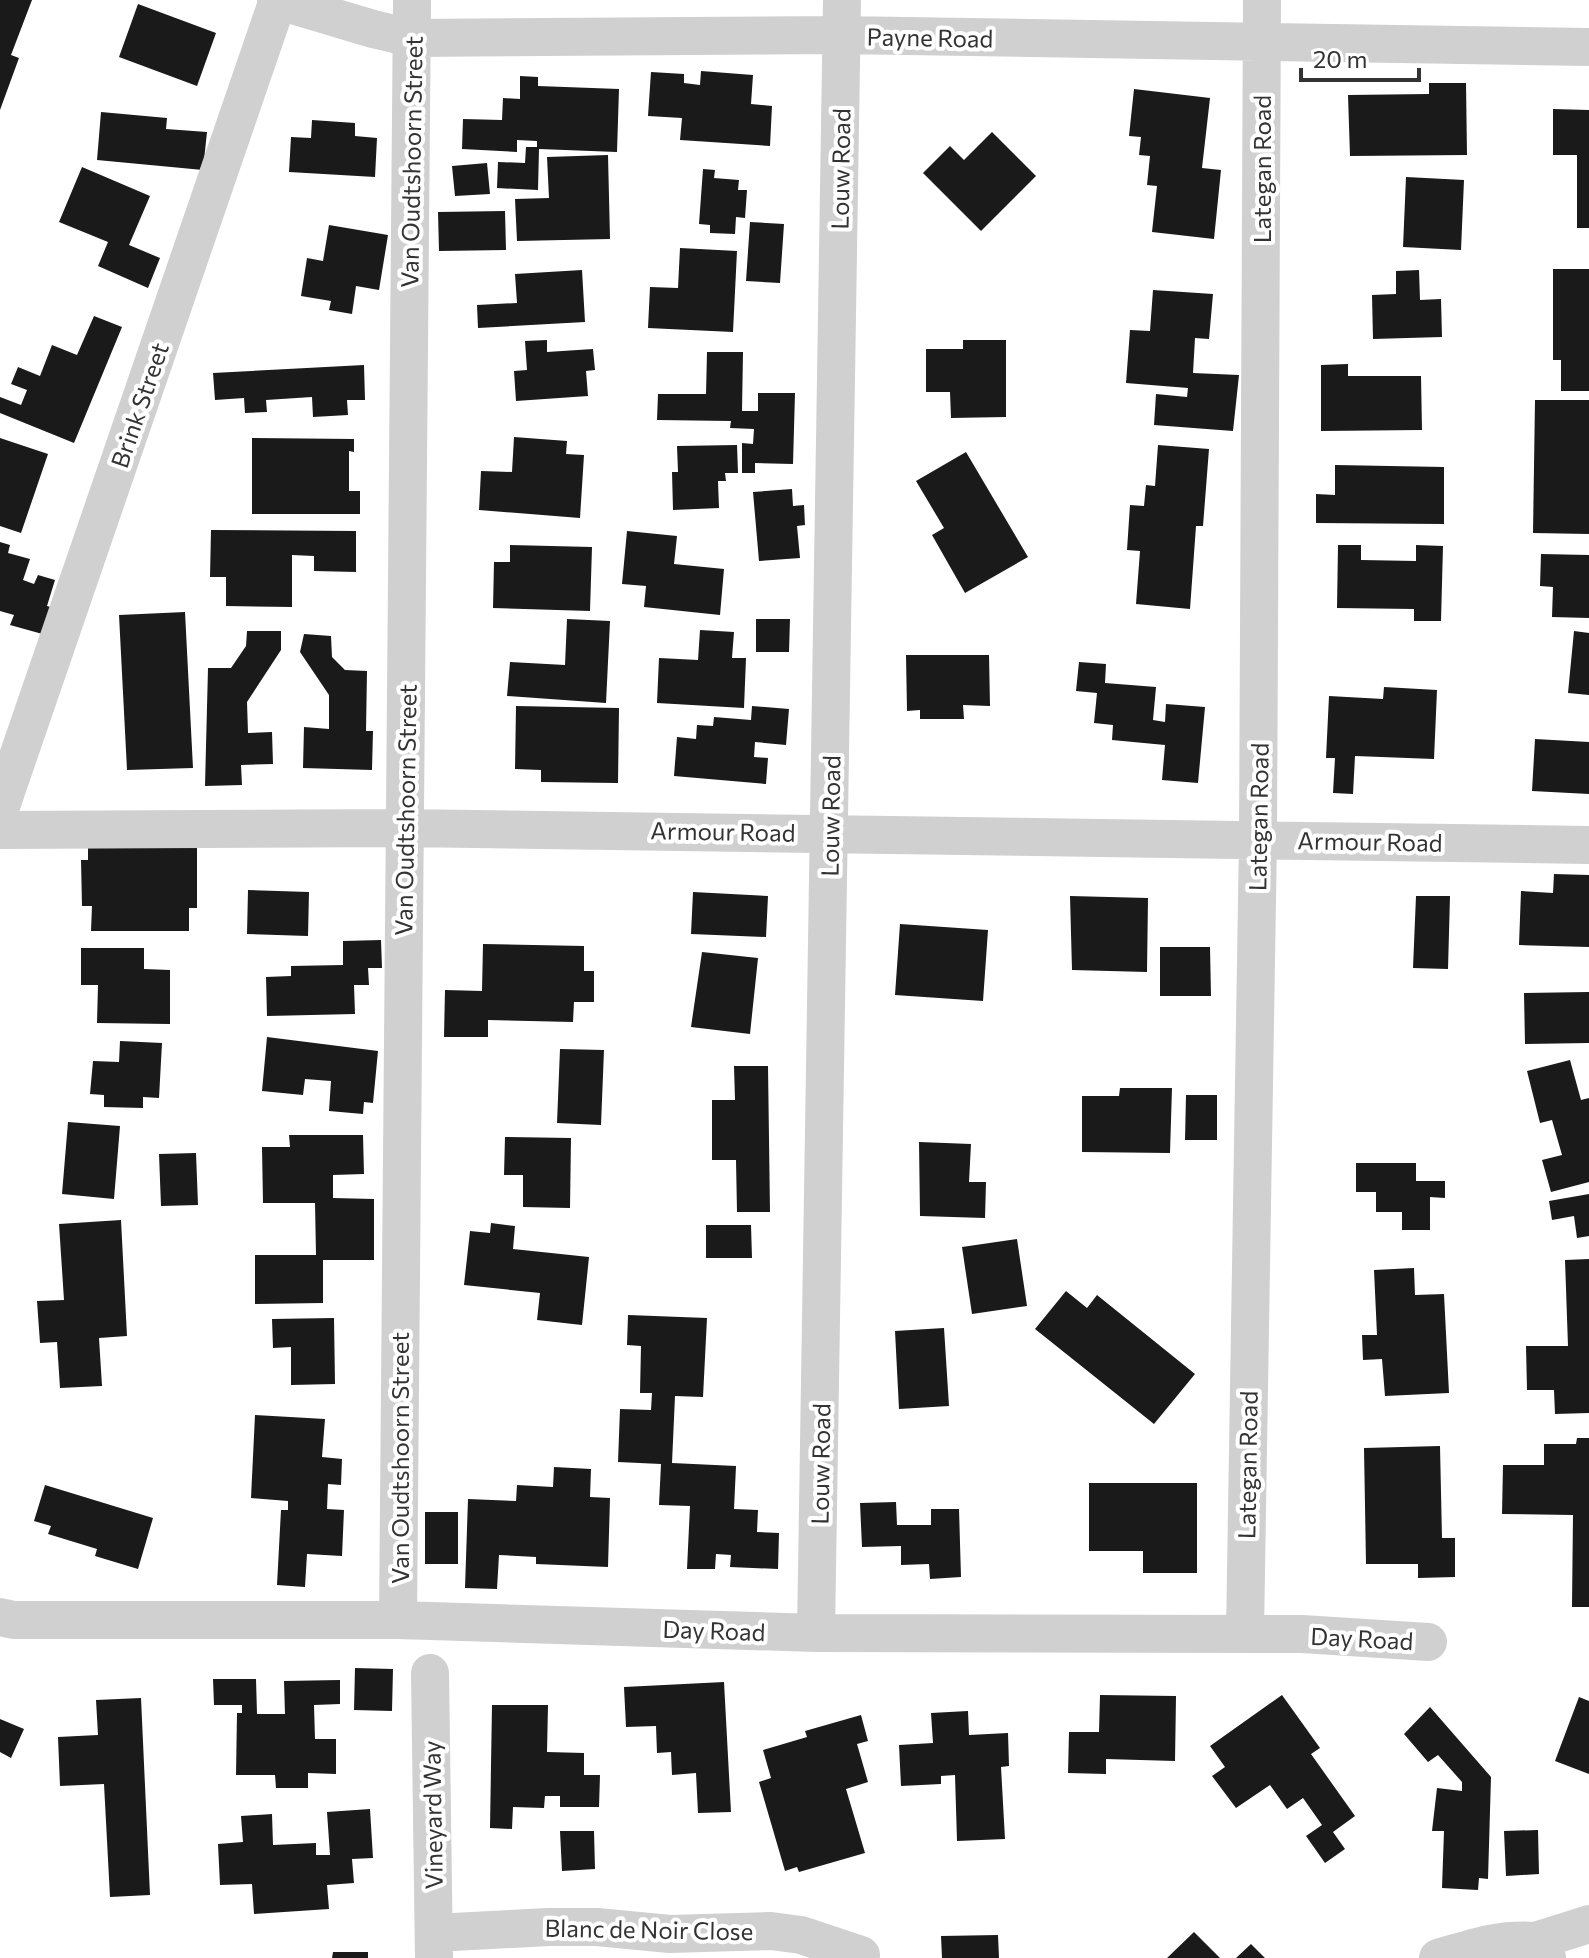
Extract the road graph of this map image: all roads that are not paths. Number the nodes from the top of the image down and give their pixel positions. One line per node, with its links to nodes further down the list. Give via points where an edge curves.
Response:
1 (277, 0): 5 (street, Payne Road); 8 (street, Brink Street)
2 (412, 0): 5 (street, Van Oudtshoorn Street)
3 (1262, 0): 6 (street, Lategan Road)
4 (841, 18): 5 (street, Payne Road); 6 (street, Payne Road); 11 (street, Louw Road)
5 (412, 38): 9 (street, Van Oudtshoorn Street)
6 (1261, 42): 7 (street, Payne Road); 12 (street, Lategan Road)
7 (1589, 47)
8 (0, 809)
9 (404, 828): 10 (street, Armour Road); 11 (street, Armour Road); 15 (street, Van Oudtshoorn Street)
10 (0, 830)
11 (830, 832): 12 (street, Armour Road); 16 (street, Louw Road)
12 (1258, 839): 13 (street, Armour Road); 17 (street, Lategan Road)
13 (1589, 845)
14 (0, 1617): 15 (street, Day Road)
15 (398, 1620): 16 (street, Day Road)
16 (816, 1633): 17 (street, Day Road)
17 (1245, 1633): 18 (street, Day Road)
18 (1428, 1642)
19 (430, 1673): 21 (street, Vineyard Way)
20 (1589, 1924): 22 (street)
21 (434, 1946): 23 (street, Blanc de Noir Close, via 548,1927 597,1927 670,1934 771,1931)
22 (1541, 1950): 24 (street, via 1492,1941)
23 (861, 1955)
24 (1438, 1958)

